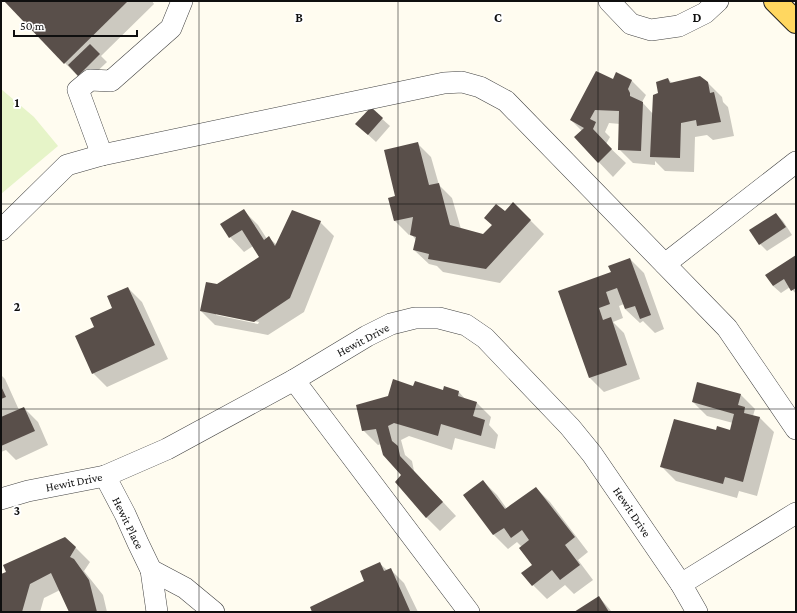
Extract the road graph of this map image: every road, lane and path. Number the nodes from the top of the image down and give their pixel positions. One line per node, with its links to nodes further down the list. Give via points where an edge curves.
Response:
1 (182, 1): 6 (street, via 171,28 111,81 90,80 78,90)
2 (609, 1): 3 (street, via 631,24 652,30 679,26 706,13)
3 (718, 1)
4 (776, 1): 5 (main road)
5 (796, 22)
6 (102, 155): 8 (street, via 67,165); 9 (street, via 444,83 462,82 480,87 506,101)
7 (796, 162): 9 (street)
8 (1, 230)
9 (665, 264): 11 (street, via 727,328)
10 (294, 380): 12 (street, Hewit Drive, via 167,449); 16 (street, Hewit Drive, via 391,324 414,318 438,318 466,325 484,338 570,427 592,454); 19 (street)
11 (796, 429)
12 (105, 476): 13 (street, Hewit Drive); 15 (street, Hewit Place)
13 (1, 499)
14 (796, 513): 16 (street)
15 (151, 570): 17 (street, Hewit Place); 18 (street, via 185,588)
16 (680, 584): 20 (street, Hewit Drive)
17 (157, 612)
18 (214, 612)
19 (469, 612)
20 (697, 612)

